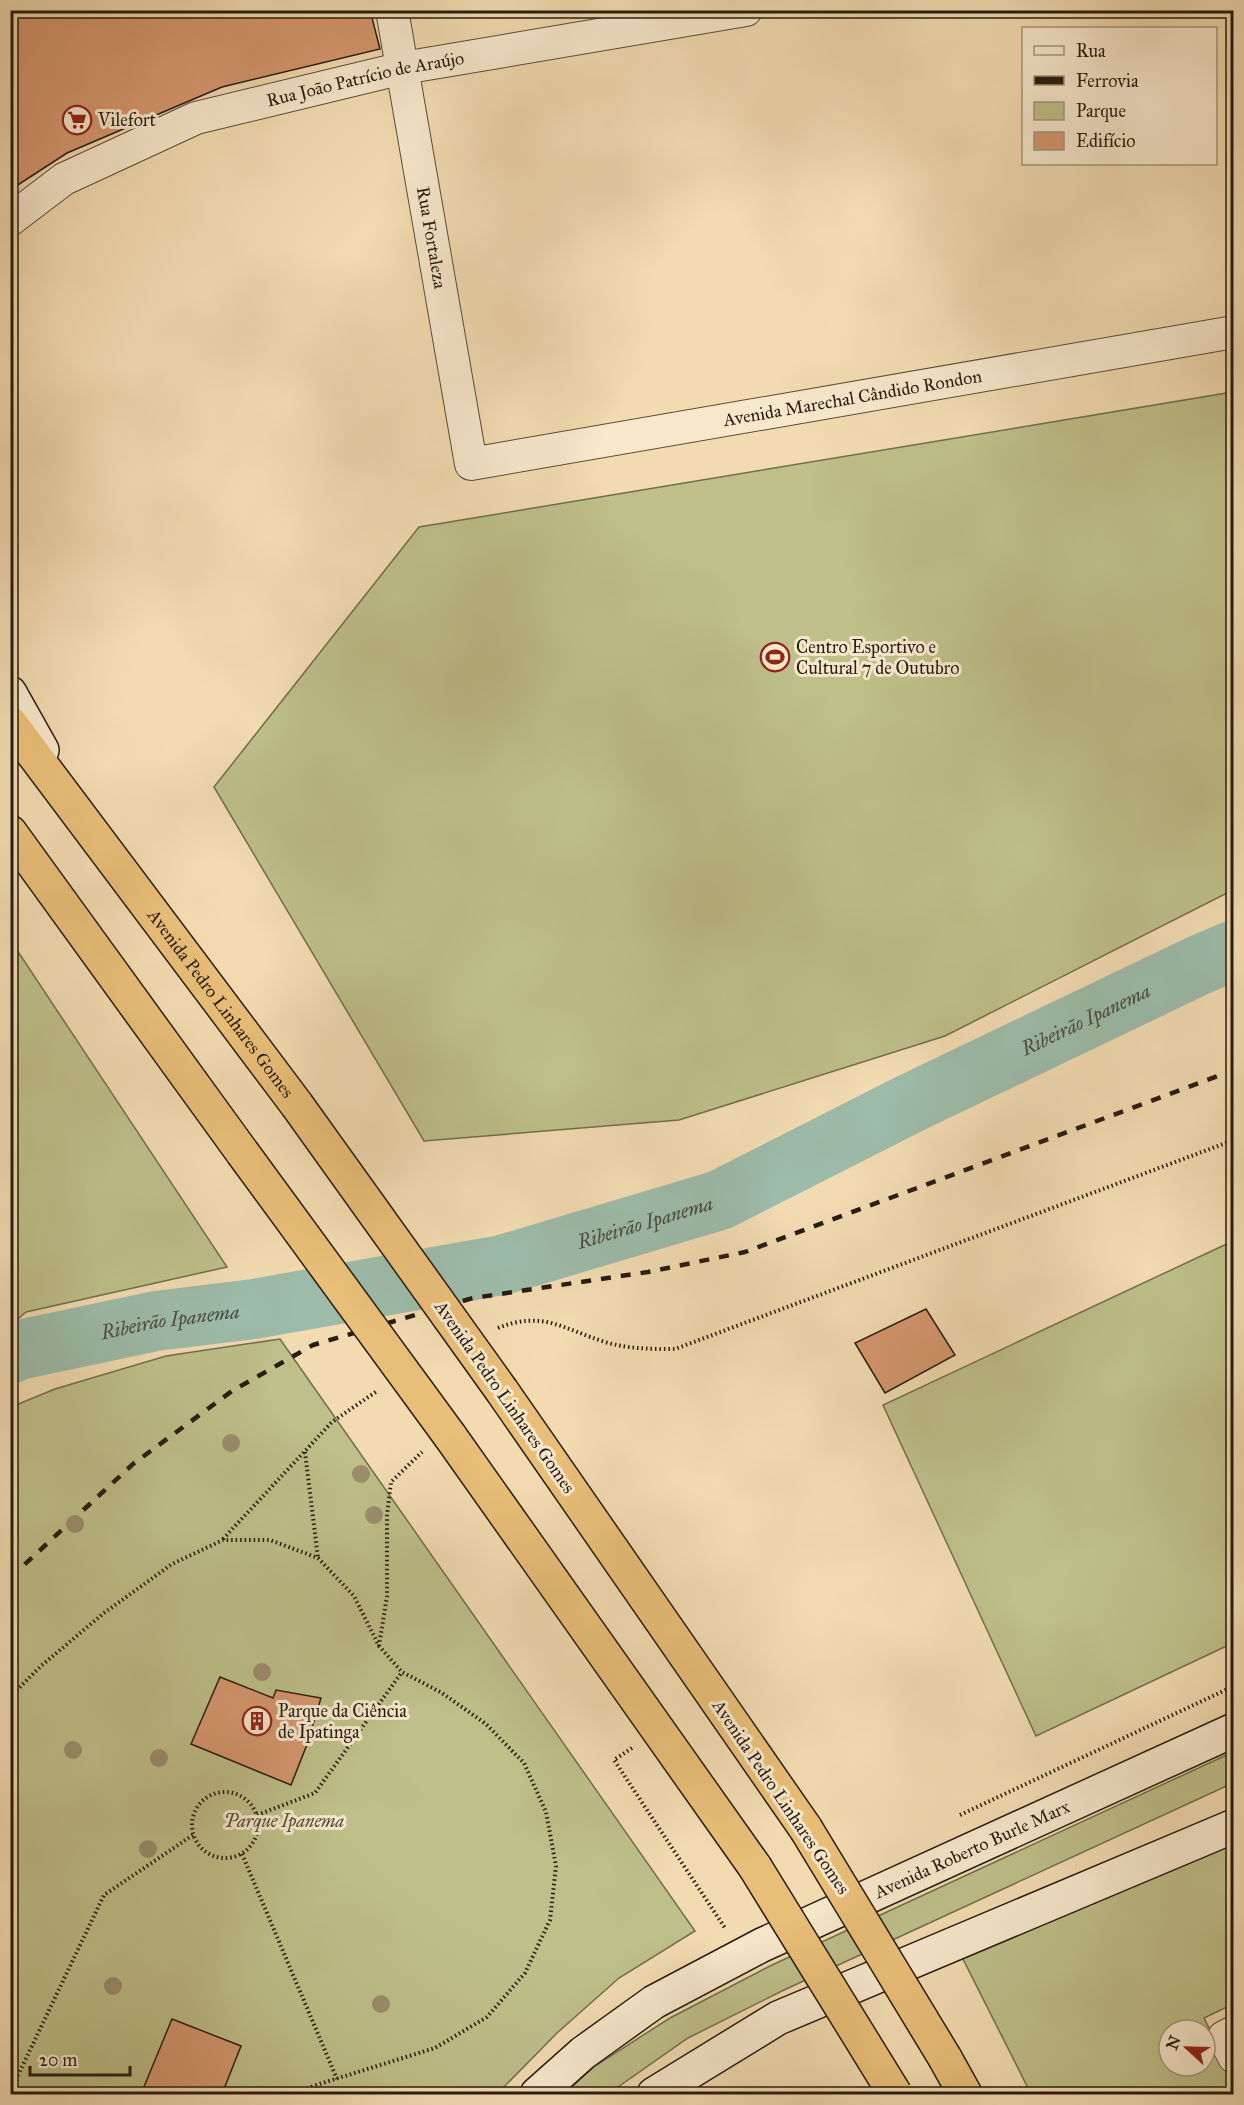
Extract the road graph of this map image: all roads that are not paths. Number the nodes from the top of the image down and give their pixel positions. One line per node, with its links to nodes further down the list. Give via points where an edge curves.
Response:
1 (392, 10): 3 (street, Rua Fortaleza)
2 (746, 10): 3 (street, Rua João Patrício de Araújo)
3 (403, 68): 4 (street, Rua João Patrício de Araújo, via 196,118 64,179); 6 (street, Rua Fortaleza)
4 (10, 220)
5 (1233, 332): 6 (street, Avenida Marechal Cândido Rondon)
6 (471, 464)
7 (10, 693): 9 (main road)
8 (10, 723): 9 (highway, Avenida Pedro Linhares Gomes)
9 (71, 805): 18 (highway, Avenida Pedro Linhares Gomes, bridge, via 297,1105 807,1829)
10 (10, 832): 17 (highway, bridge, via 242,1152 439,1442 755,1867)
11 (1233, 1730): 15 (main road, Avenida Roberto Burle Marx, via 762,1945 674,1991 583,2053)
12 (1233, 1826): 16 (main road, via 778,2018)
13 (1233, 2032): 14 (street, via 1224,2037)
14 (1233, 2056)
15 (537, 2094)
16 (654, 2094)
17 (895, 2094)
18 (965, 2094)

